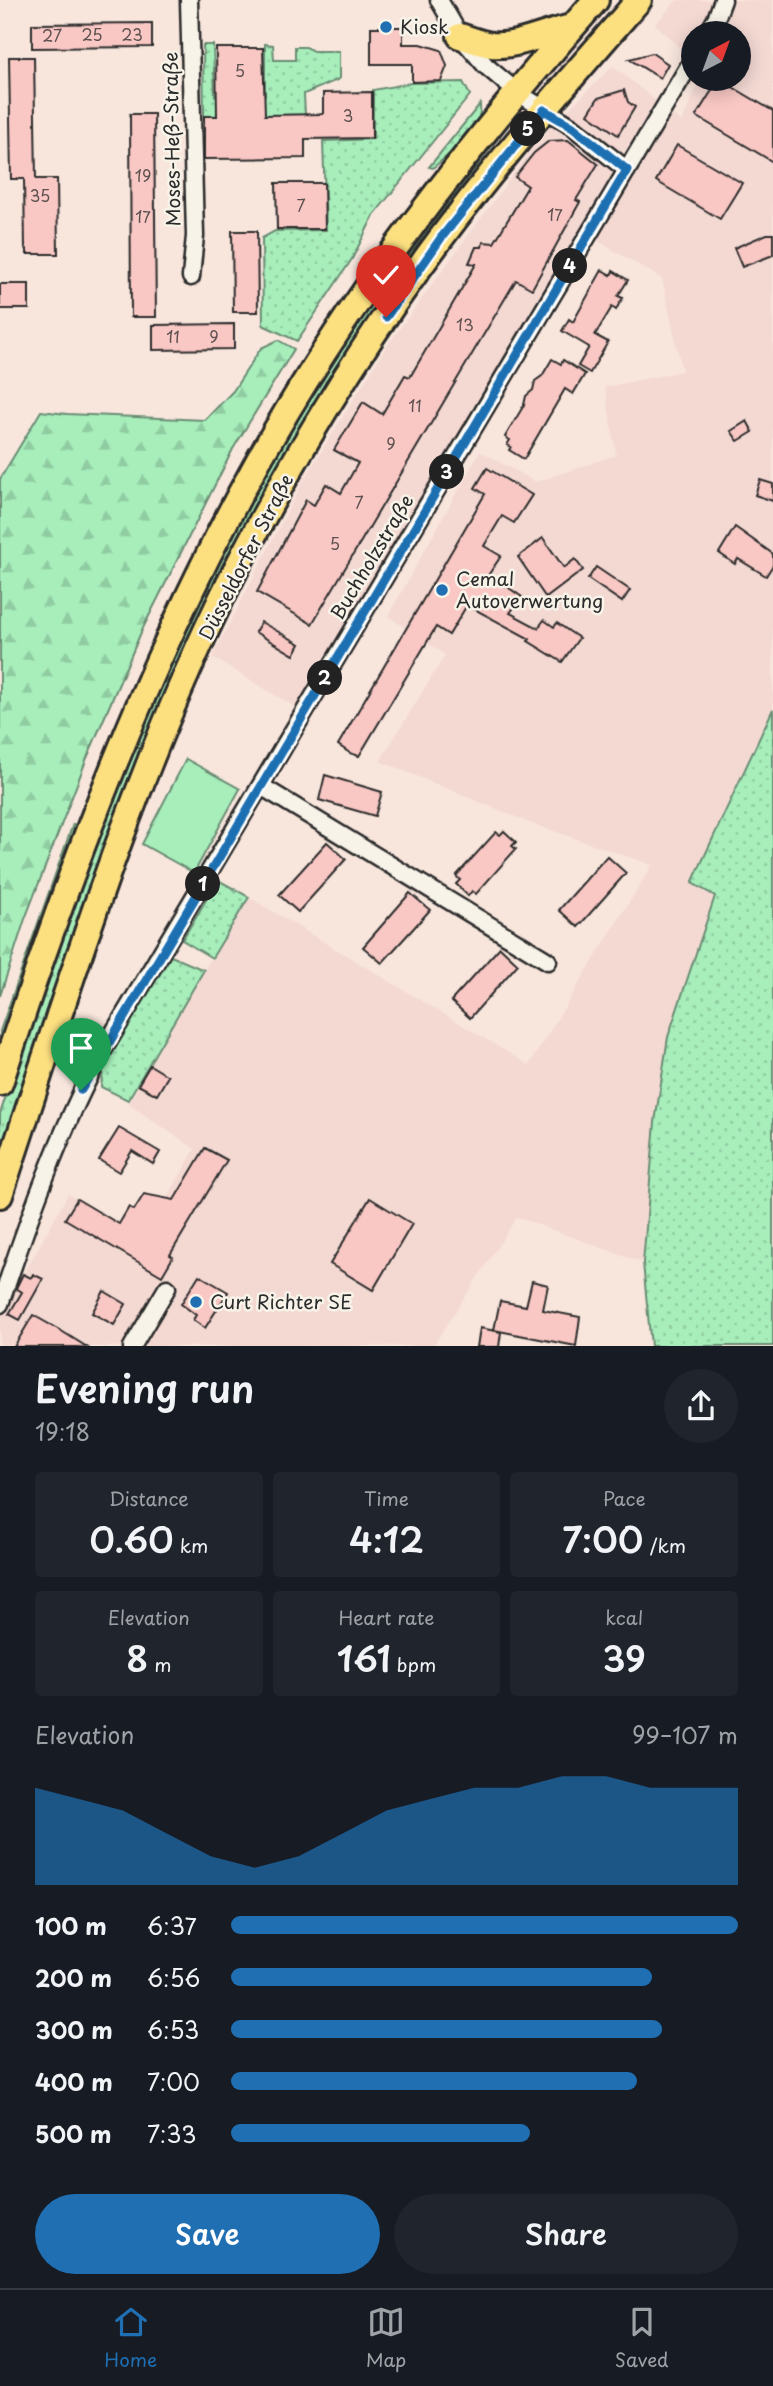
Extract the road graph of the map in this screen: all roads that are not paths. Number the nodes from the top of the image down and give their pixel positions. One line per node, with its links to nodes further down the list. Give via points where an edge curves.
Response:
1 (189, 0): 13 (street, Moses-Heß-Straße, via 195,236)
2 (439, 0): 8 (street)
3 (596, 0): 7 (main road, Düsseldorfer Straße)
4 (639, 0): 11 (main road, Düsseldorfer Straße)
5 (723, 0): 6 (street)
6 (715, 21)
7 (572, 27): 8 (main road, via 520,43 491,45); 10 (main road, Düsseldorfer Straße)
8 (460, 36): 10 (street)
9 (681, 78): 12 (street, Buchholzstraße)
10 (517, 93): 11 (street); 16 (main road, Düsseldorfer Straße, via 417,220 323,356 257,463 203,564 88,831)
11 (544, 110): 12 (street); 17 (main road, Düsseldorfer Straße, via 441,238 386,317 285,479 232,578 117,843)
12 (627, 170): 14 (street, Buchholzstraße)
13 (191, 277)
14 (261, 786): 15 (street); 19 (street, Buchholzstraße, via 81,1090 27,1221)
15 (548, 961)
16 (0, 1083)
17 (0, 1195)
18 (167, 1288): 20 (street)
19 (0, 1304)
20 (132, 1346)

